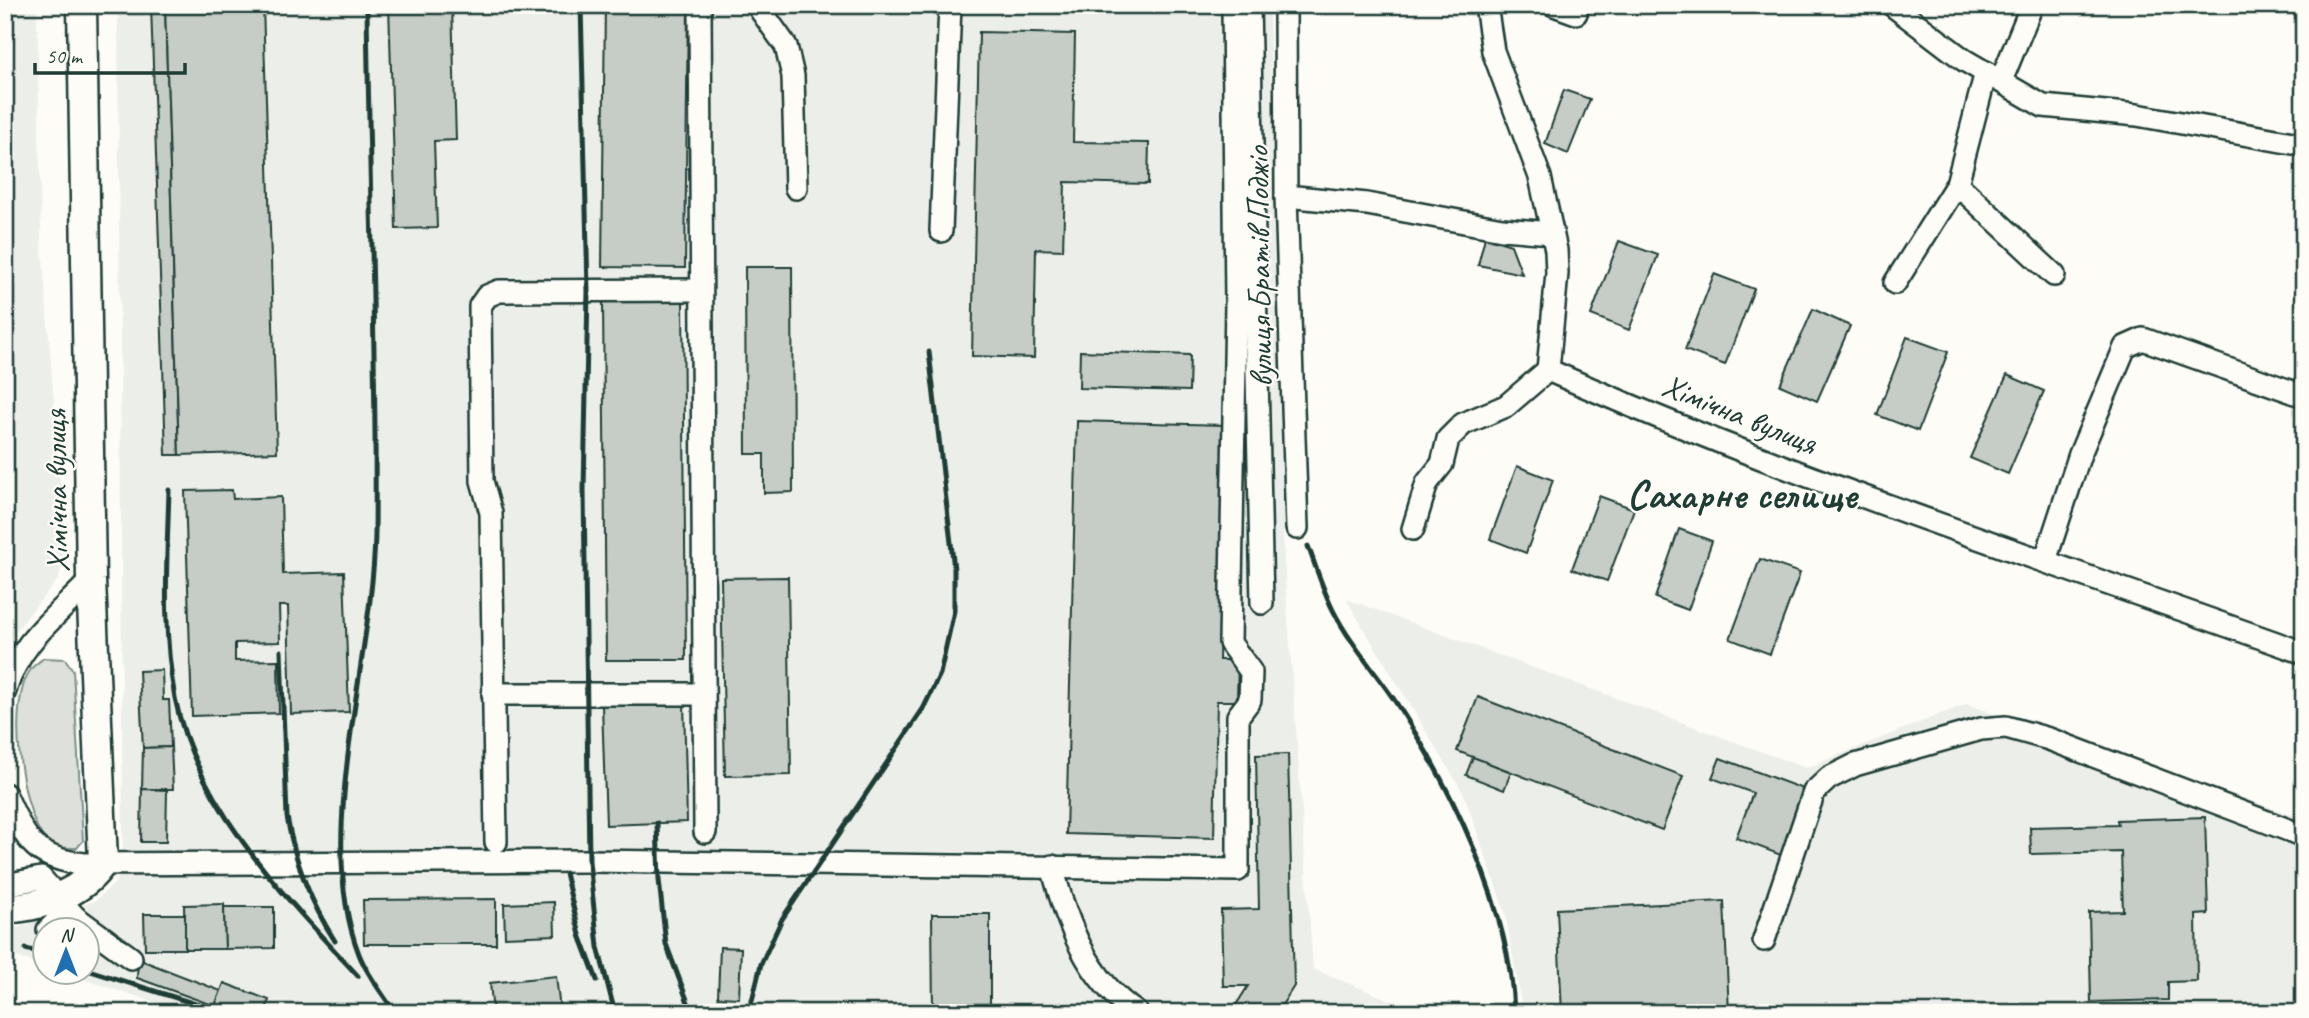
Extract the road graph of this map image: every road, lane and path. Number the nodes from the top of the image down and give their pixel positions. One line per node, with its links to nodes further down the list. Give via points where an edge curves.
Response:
1 (82, 5): 28 (main road, Хімічна вулиця)
2 (700, 5): 22 (street)
3 (757, 5): 16 (street, via 786,46 793,76)
4 (950, 5): 18 (street)
5 (1233, 5): 40 (street, via 1236,303 1230,643 1251,672 1250,700 1238,716 1238,870)
6 (1250, 5): 29 (street)
7 (1285, 5): 17 (street, вулиця Братів Поджіо)
8 (1486, 5): 19 (street, via 1493,51 1540,177)
9 (1554, 5): 12 (street)
10 (1892, 5): 13 (street)
11 (2032, 5): 13 (street)
12 (1576, 13)
13 (1993, 77): 14 (street, via 2043,106 2137,116); 15 (street)
14 (2304, 145)
15 (1956, 184): 20 (street); 21 (street)
16 (796, 188)
17 (1286, 196): 19 (street); 25 (street, вулиця Братів Поджіо)
18 (941, 231)
19 (1552, 233): 23 (street, via 1557,274)
20 (2054, 275)
21 (1895, 284)
22 (699, 290): 33 (street, via 499,291 487,296 480,306 482,481 491,513); 34 (street)
23 (1548, 370): 26 (street, via 1506,406 1463,424 1448,439 1441,464 1427,482); 27 (street, Хімічна вулиця, via 1817,482)
24 (2304, 396): 27 (street, via 2143,339 2125,347 2080,454)
25 (1297, 528)
26 (1413, 529)
27 (2045, 561): 30 (street, Хімічна вулиця)
28 (91, 580): 31 (street); 39 (main road, Хімічна вулиця)
29 (1262, 603)
30 (2304, 653)
31 (8, 668): 32 (street)
32 (5, 691)
33 (494, 694): 34 (street); 38 (street)
34 (701, 694): 36 (street)
35 (5, 794): 39 (street, via 34,847 47,858)
36 (705, 832)
37 (2304, 836): 46 (street, via 2049,739 2006,727 1982,729 1855,765 1814,792)
38 (496, 842)
39 (103, 862): 40 (street); 42 (main road)
40 (1052, 866): 49 (street, via 1068,921 1100,981)
41 (5, 885): 42 (street, via 41,878)
42 (68, 907): 43 (main road); 44 (street); 45 (street)
43 (5, 909)
44 (61, 916)
45 (74, 916)
46 (1764, 940)
47 (102, 948): 48 (street)
48 (131, 958)
49 (1137, 1013)

